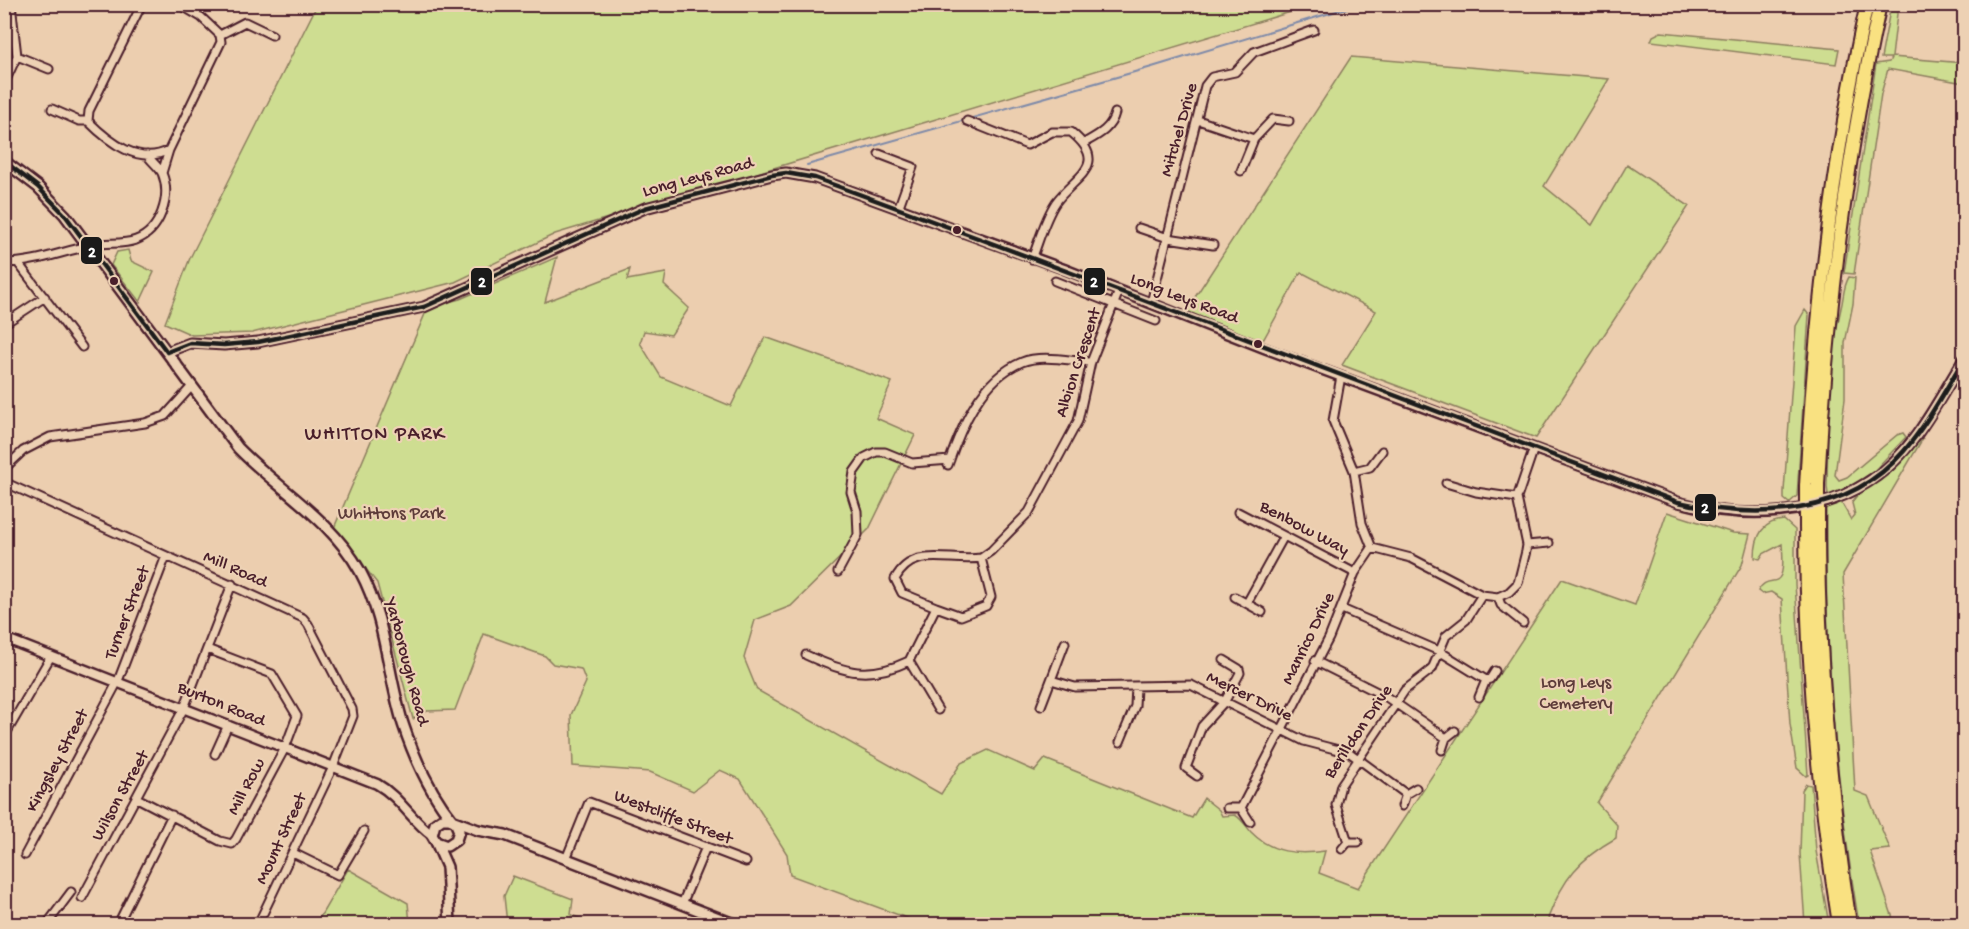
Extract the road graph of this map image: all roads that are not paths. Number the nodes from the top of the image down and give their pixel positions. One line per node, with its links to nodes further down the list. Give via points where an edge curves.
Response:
1 (11, 4): 9 (street)
2 (142, 4): 15 (street, via 89,111)
3 (179, 4): 8 (street, via 201,16)
4 (1867, 4): 55 (highway, via 1834,178 1819,295)
5 (1880, 4): 55 (highway, via 1850,160)
6 (1314, 30): 14 (street, Mitchel Drive, via 1254,52 1235,72 1212,77 1205,86)
7 (272, 35): 8 (street, via 245,22)
8 (220, 36): 20 (street, via 221,42)
9 (17, 56): 10 (street); 11 (street)
10 (49, 69)
11 (4, 84)
12 (52, 109): 15 (street, via 81,122)
13 (1115, 113): 19 (street, via 1103,132)
14 (1198, 120): 18 (street); 28 (street, Mitchel Drive, via 1181,174)
15 (88, 121): 22 (street, via 115,145)
16 (967, 121): 19 (street, via 1027,145 1052,132 1071,132)
17 (1289, 121): 18 (street, via 1274,119)
18 (1254, 139): 24 (street)
19 (1084, 143): 32 (street, via 1088,157 1085,174 1056,202)
20 (169, 150): 22 (street); 25 (street)
21 (879, 154): 26 (street, via 913,167)
22 (147, 155): 25 (street)
23 (4, 161): 31 (main road, Yarborough Road, via 54,202)
24 (1241, 171)
25 (162, 173): 30 (street, via 165,205 150,231 135,240)
26 (898, 209): 32 (street, Long Leys Road); 44 (street, Long Leys Road, via 814,178 772,175 624,216 424,307 258,342 185,344)
27 (1140, 228): 28 (street)
28 (1168, 238): 29 (street); 40 (street, Mitchel Drive)
29 (1213, 245)
30 (106, 246): 31 (street); 33 (street)
31 (89, 247): 33 (main road, Yarborough Road); 35 (street)
32 (1032, 259): 37 (street, Long Leys Road)
33 (98, 260): 44 (main road, Yarborough Road)
34 (4, 263): 35 (street)
35 (18, 263): 38 (street)
36 (1055, 280): 39 (street)
37 (1119, 291): 39 (street, Albion Crescent); 40 (street, Long Leys Road)
38 (45, 297): 42 (street); 43 (street)
39 (1114, 303): 41 (street); 46 (street, Albion Crescent)
40 (1151, 303): 47 (street, Long Leys Road)
41 (1156, 321)
42 (7, 322)
43 (82, 347)
44 (167, 352): 48 (main road, Yarborough Road)
45 (1965, 359): 49 (street, Long Leys Road, via 1914,435 1877,476 1842,494 1801,508 1755,515 1705,509)
46 (1091, 362): 64 (street, Albion Crescent, via 1078,421 1029,512); 65 (street, via 1023,361 1001,375 977,401 958,435 949,462 912,463 885,452 864,458 854,472 851,492 858,535)
47 (1341, 376): 49 (street, Long Leys Road); 52 (street, via 1333,420)
48 (192, 386): 51 (street, via 165,416 145,423 50,437 23,451); 111 (main road, Yarborough Road, via 238,448 327,527 359,570 382,628 403,723)
49 (1534, 448): 56 (street)
50 (1382, 451): 52 (street, via 1370,467)
51 (4, 468)
52 (1354, 471): 62 (street, via 1362,523)
53 (4, 482): 63 (street, Mill Road)
54 (1446, 483): 56 (street)
55 (1812, 485): 58 (highway, bridge)
56 (1517, 498): 61 (street)
57 (1238, 512): 59 (street, Benbow Way)
58 (1812, 527): 141 (highway, via 1812,714); 142 (highway, via 1825,711)
59 (1284, 536): 66 (street, Benbow Way); 71 (street)
60 (1549, 543): 61 (street)
61 (1527, 545): 70 (street, via 1518,583)
62 (1372, 548): 66 (street, Manrico Drive); 68 (street, via 1411,558)
63 (166, 556): 67 (street, Mill Road); 88 (street, Turner Street)
64 (981, 558): 72 (street, via 991,597 986,606 961,616); 72 (street, via 963,561 918,557 900,569 895,579 902,593)
65 (838, 572)
66 (1355, 573): 73 (street, Manrico Drive)
67 (232, 584): 78 (street, Wilson Street); 106 (street, Mill Road, via 308,624 352,709 351,724)
68 (1482, 595): 70 (street); 79 (street, Berilldon Drive, via 1467,620 1446,636)
69 (1235, 597): 71 (street)
70 (1498, 597): 75 (street, via 1501,605)
71 (1247, 603): 74 (street)
72 (936, 607): 83 (street)
73 (1342, 609): 79 (street); 84 (street, Manrico Drive)
74 (1262, 612)
75 (1523, 623)
76 (4, 638): 81 (street, Burton Road)
77 (1065, 643): 86 (street)
78 (207, 649): 94 (street, Wilson Street); 102 (street, Mill Row, via 272,674 297,716)
79 (1439, 651): 87 (street); 92 (street, Berilldon Drive, via 1432,669 1413,682)
80 (806, 655): 83 (street, via 832,667 865,673 891,670)
81 (51, 656): 88 (street, Burton Road); 99 (street)
82 (1224, 660): 91 (street, via 1240,673)
83 (909, 661): 95 (street)
84 (1315, 662): 92 (street); 97 (street, Manrico Drive)
85 (1495, 672): 87 (street)
86 (1050, 680): 89 (street, Mercer Drive, via 1075,687); 93 (street)
87 (1486, 680): 90 (street)
88 (118, 681): 94 (street, Burton Road); 129 (street, Kingsley Street)
89 (1136, 687): 91 (street, Mercer Drive, via 1191,685); 101 (street, via 1135,706)
90 (1479, 697)
91 (1225, 701): 97 (street, Mercer Drive); 107 (street, via 1202,726 1186,768)
92 (1396, 704): 100 (street); 105 (street, Berilldon Drive)
93 (1041, 706)
94 (184, 708): 96 (street, Burton Road); 110 (street, Wilson Street)
95 (938, 710)
96 (228, 725): 102 (street, Burton Road); 104 (street)
97 (1281, 729): 105 (street, Mercer Drive); 114 (street, Manrico Drive)
98 (1455, 731): 100 (street)
99 (4, 736)
100 (1446, 738): 103 (street)
101 (1120, 742)
102 (285, 748): 106 (street, Burton Road); 115 (street, Mill Row, via 236,840 226,843)
103 (1442, 750)
104 (214, 754)
105 (1358, 759): 109 (street, Mercer Drive); 124 (street, Berilldon Drive, via 1336,796 1337,814)
106 (333, 767): 116 (street, Burton Road, via 386,789); 128 (street, Mount Street)
107 (1197, 776)
108 (1416, 788): 109 (street)
109 (1406, 794): 112 (street)
110 (137, 798): 115 (street); 134 (street, Wilson Street)
111 (437, 801): 117 (main road); 119 (main road)
112 (1402, 806)
113 (1227, 808): 114 (street)
114 (1241, 808): 118 (street)
115 (172, 815): 137 (street)
116 (414, 819): 119 (street); 122 (street, Burton Road)
117 (454, 821): 119 (main road); 120 (main road); 123 (main road, via 459,831)
118 (1250, 822)
119 (435, 823): 122 (main road)
120 (478, 830): 123 (main road); 130 (main road, via 505,835)
121 (364, 831): 128 (street, via 338,875)
122 (434, 839): 123 (main road, via 443,846); 132 (main road)
123 (455, 842): 132 (main road)
124 (1348, 842): 125 (street); 127 (street)
125 (1358, 842)
126 (706, 847): 130 (street, Westcliffe Street, via 589,802); 131 (street, Westcliffe Street); 135 (street)
127 (1342, 849)
128 (293, 853): 138 (street, Mount Street)
129 (25, 855)
130 (566, 859): 135 (main road)
131 (746, 862)
132 (447, 867): 139 (main road)
133 (71, 892): 136 (street)
134 (82, 898)
135 (682, 904): 140 (main road)
136 (47, 924)
137 (118, 924)
138 (258, 924)
139 (450, 924)
140 (734, 924)
141 (1839, 924)
142 (1850, 924)

